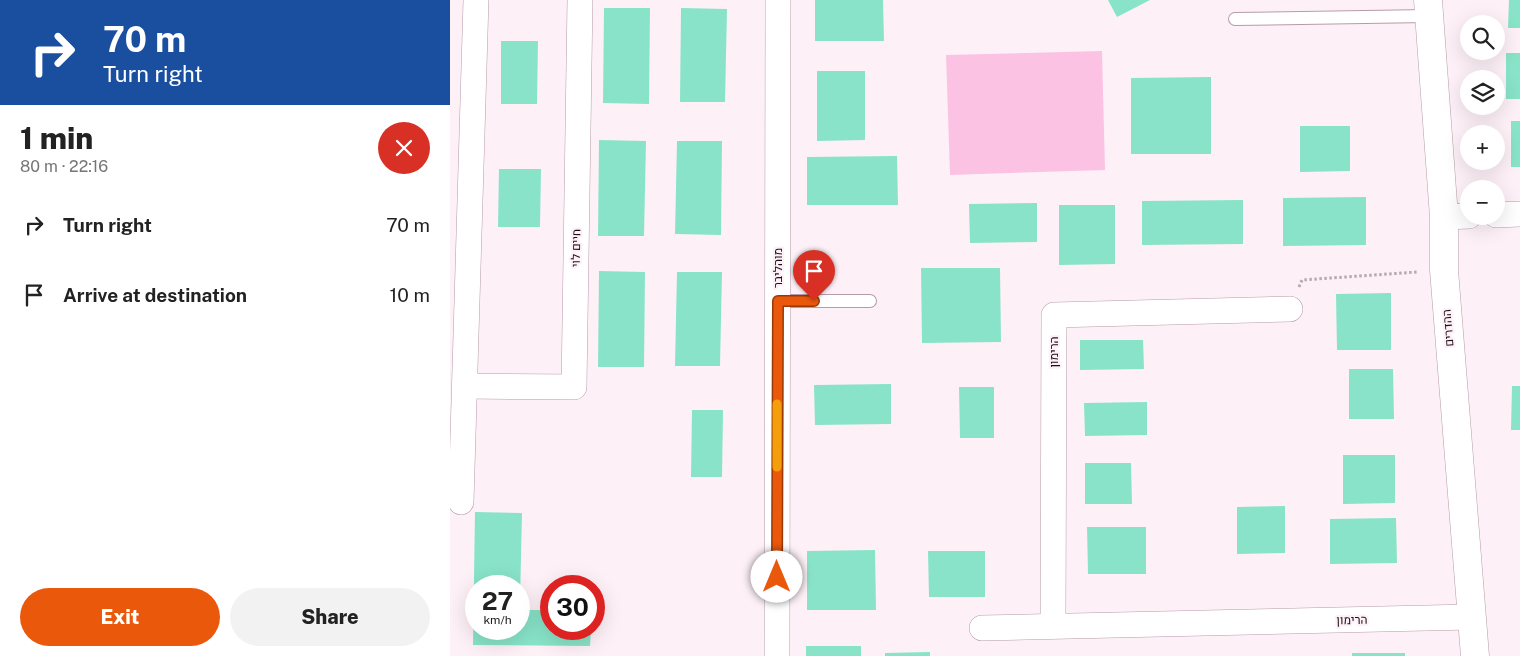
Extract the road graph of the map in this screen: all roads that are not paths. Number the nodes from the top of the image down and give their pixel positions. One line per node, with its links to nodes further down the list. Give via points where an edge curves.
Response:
1 (476, 0): 12 (street)
2 (580, 0): 12 (street, חיים לוי, via 574,387)
3 (778, 0): 9 (street, מוהליבר)
4 (1428, 8): 5 (lane); 8 (main road, ההדרים)
5 (1235, 19)
6 (1520, 214): 7 (street)
7 (1505, 215)
8 (1456, 216): 14 (main road, ההדרים, via 1444,270)
9 (778, 301): 10 (lane); 17 (street, מוהליבר)
10 (870, 301)
11 (1290, 309): 15 (street, הרימון, via 1054,314)
12 (465, 386): 13 (street)
13 (461, 502)
14 (1472, 618): 15 (street, הרימון); 18 (main road, ההדרים)
15 (1053, 626): 16 (street, הרימון)
16 (982, 628)
17 (777, 656)
18 (1474, 656)

